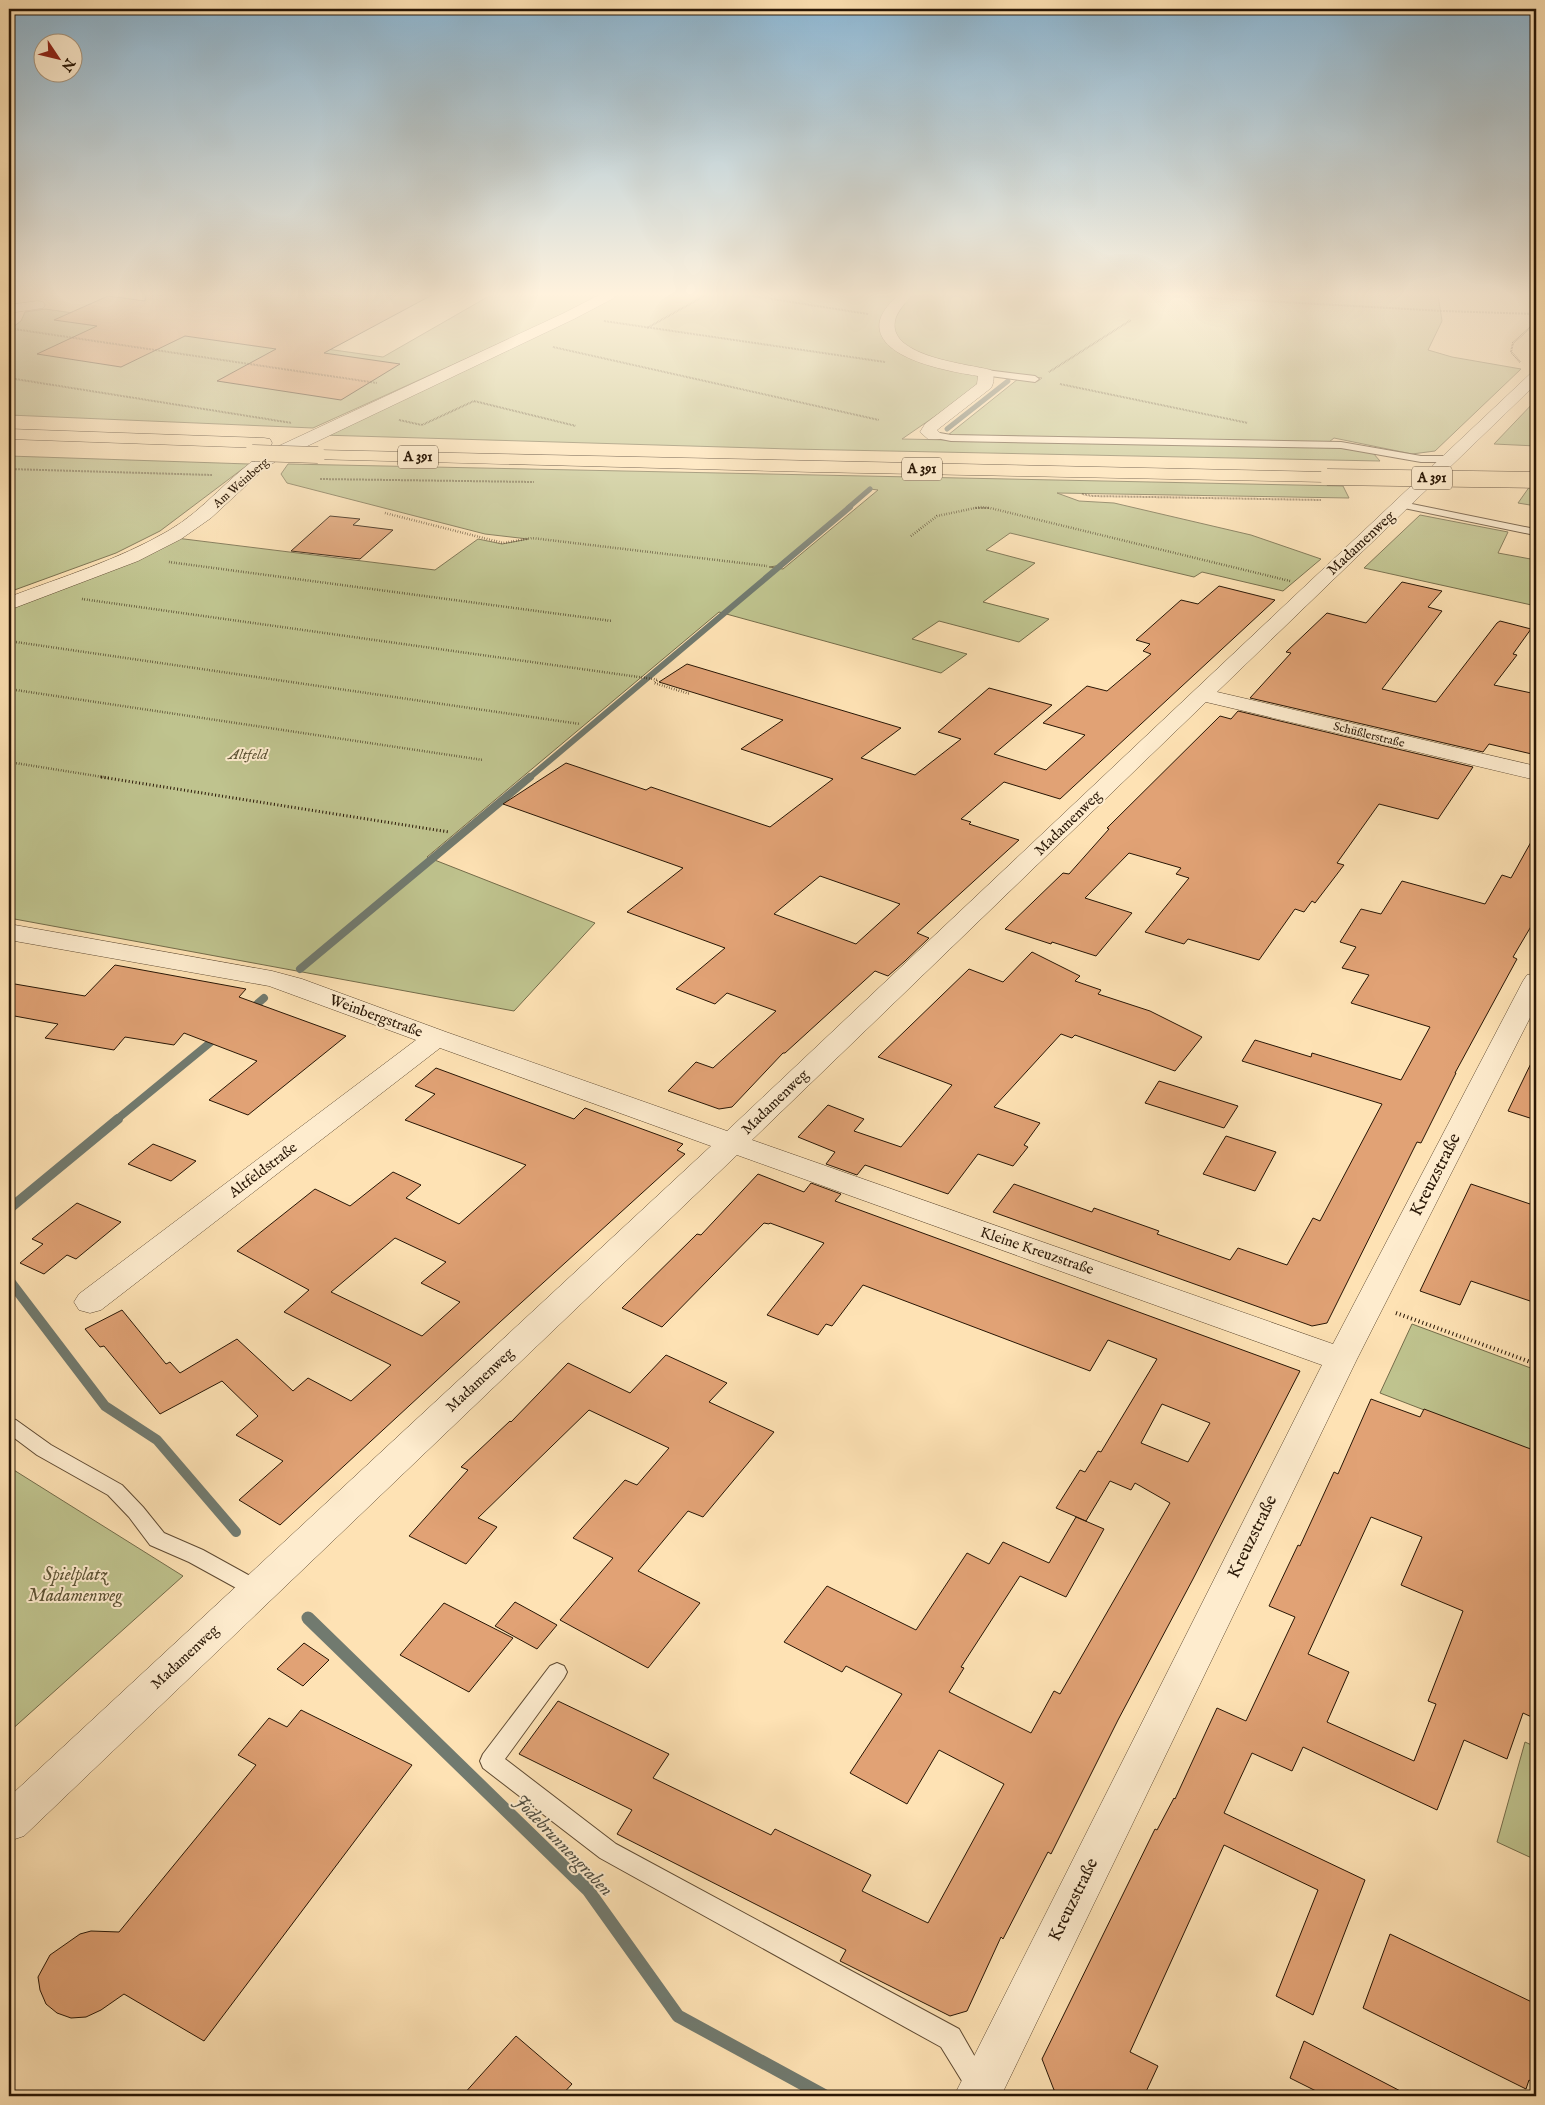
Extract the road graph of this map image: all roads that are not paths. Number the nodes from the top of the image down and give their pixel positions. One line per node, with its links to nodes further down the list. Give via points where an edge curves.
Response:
1 (403, 393): 6 (street, Am Weinberg, via 365,411)
2 (976, 393): 5 (street, via 931,427 928,432)
3 (1518, 393): 9 (street, Madamenweg)
4 (9, 434): 8 (highway, A 391)
5 (934, 435): 9 (lane, via 950,438 1340,445 1405,457)
6 (325, 442): 8 (highway, A 391, bridge); 11 (highway, A 391, via 823,467); 15 (street, Am Weinberg, via 259,464 205,514 133,558)
7 (9, 445): 8 (highway, A 391)
8 (258, 448)
9 (1449, 459): 13 (street, Madamenweg)
10 (1536, 470): 11 (highway, A 391)
11 (1329, 472): 12 (highway, A 391, bridge)
12 (1536, 480)
13 (1402, 505): 14 (lane); 16 (street, Madamenweg)
14 (1530, 531)
15 (9, 604)
16 (1202, 695): 17 (street, Schüßlerstraße); 21 (street, Madamenweg)
17 (1536, 773)
18 (9, 932): 20 (street, Weinbergstraße, via 272,979)
19 (1536, 981): 23 (street, Kreuzstraße)
20 (436, 1038): 21 (street, Weinbergstraße); 22 (street, Altfeldstraße)
21 (732, 1142): 23 (street, Kleine Kreuzstraße); 25 (street, Madamenweg)
22 (90, 1302)
23 (1341, 1358): 28 (street, Kreuzstraße)
24 (9, 1425): 25 (lane, via 44,1450 115,1490 157,1539 196,1556)
25 (256, 1590): 27 (street, Madamenweg)
26 (557, 1672): 28 (lane, via 491,1761 608,1850 950,2038)
27 (9, 1823)
28 (985, 2094)

